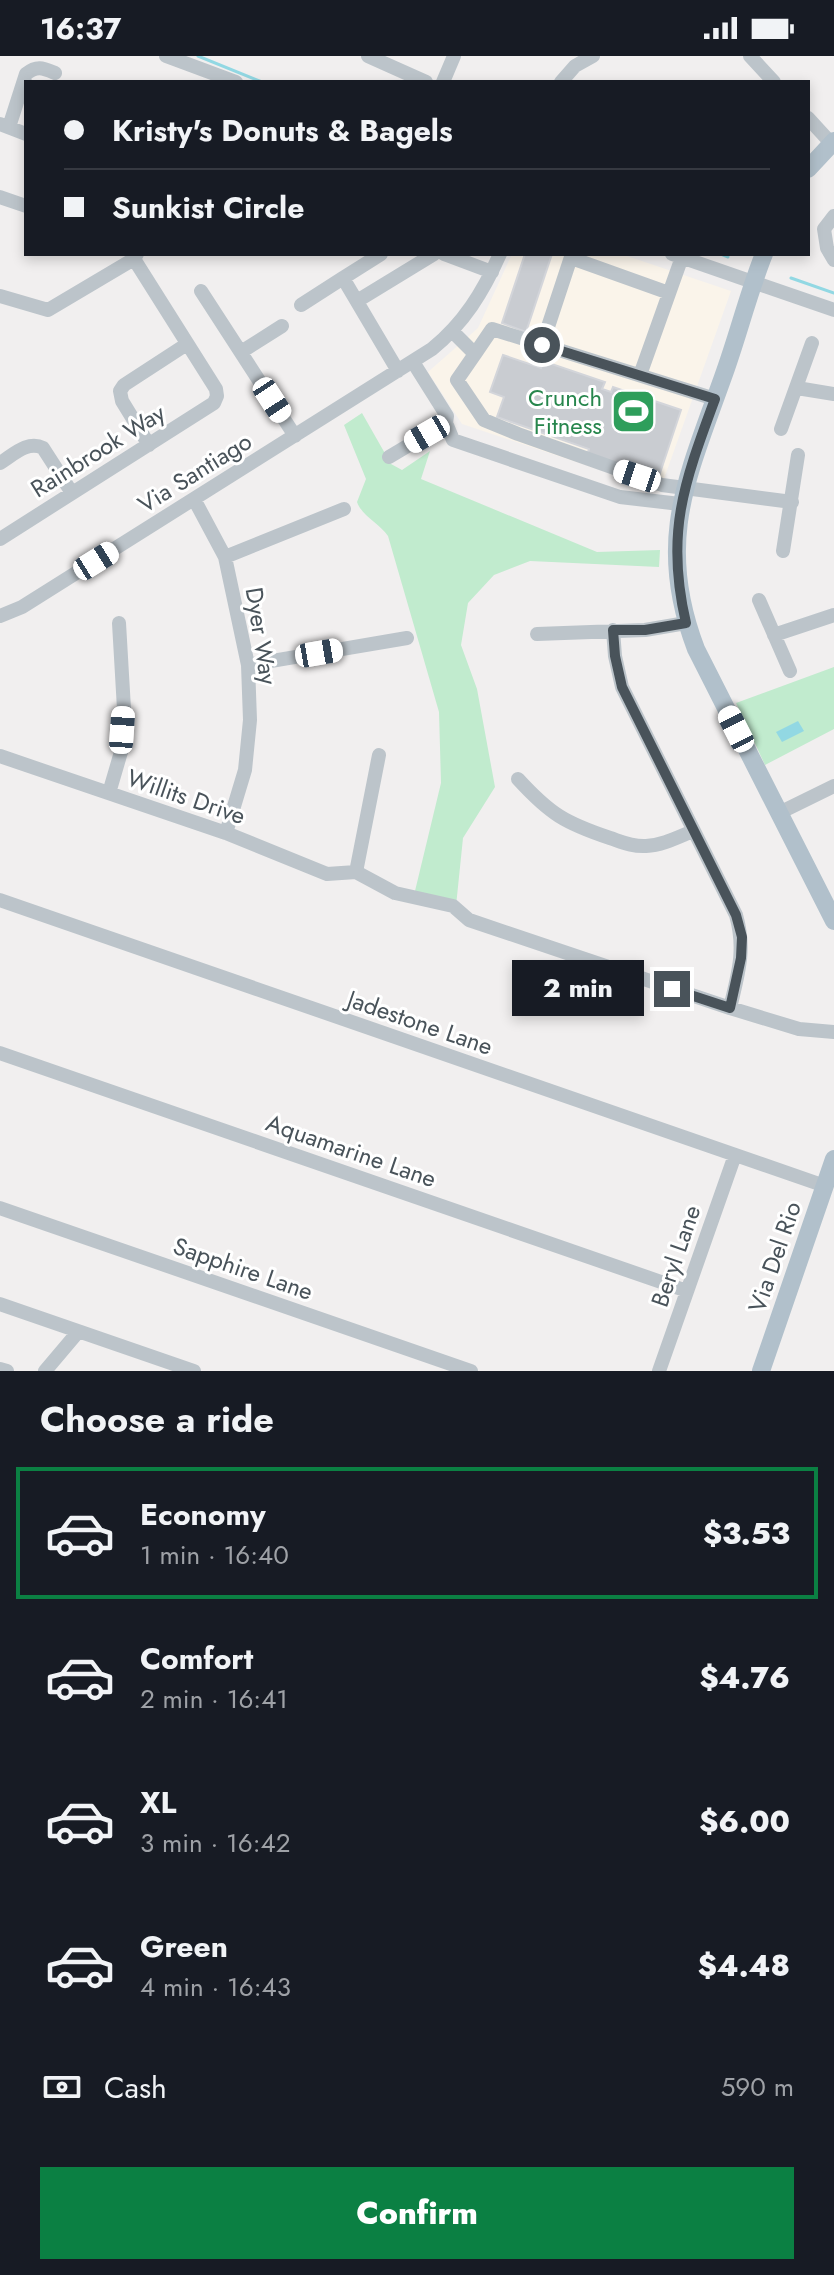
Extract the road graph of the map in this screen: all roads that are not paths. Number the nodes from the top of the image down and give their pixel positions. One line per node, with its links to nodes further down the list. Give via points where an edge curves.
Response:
1 (166, 56): 7 (street)
2 (368, 56): 8 (street)
3 (454, 56): 9 (street)
4 (593, 56): 10 (street)
5 (750, 56): 11 (street)
6 (55, 73): 13 (street, via 41,67 26,74)
7 (231, 80)
8 (422, 80)
9 (444, 80)
10 (563, 80)
11 (772, 80)
12 (810, 120): 15 (street)
13 (4, 126): 14 (street)
14 (24, 133)
15 (833, 142): 16 (main road)
16 (810, 167)
17 (0, 197): 18 (street)
18 (24, 205)
19 (834, 216): 28 (street, via 824,229)
20 (136, 256): 34 (street, via 48,310); 41 (street)
21 (378, 256): 30 (street)
22 (431, 256): 35 (street)
23 (449, 256): 29 (street)
24 (499, 256): 29 (street, Via Santiago)
25 (572, 256): 33 (street); 42 (street)
26 (677, 256): 31 (street); 33 (street)
27 (763, 256): 31 (main road)
28 (834, 260)
29 (492, 272): 39 (street, Via Santiago)
30 (343, 278): 35 (street); 36 (street)
31 (754, 281): 37 (street); 50 (main road)
32 (201, 291): 43 (street)
33 (669, 293): 47 (street)
34 (0, 296)
35 (357, 301): 46 (street)
36 (301, 305)
37 (834, 310)
38 (282, 326): 43 (street)
39 (453, 332): 44 (street); 45 (street, Via Santiago)
40 (812, 343): 48 (street)
41 (187, 344): 54 (street, via 120,391); 54 (street, Rainbrook Way, via 217,396)
42 (542, 345): 44 (street, via 492,329); 47 (street)
43 (241, 352): 53 (street)
44 (475, 354): 59 (street, via 457,380 484,420)
45 (413, 362): 46 (street, Via Santiago); 51 (street, via 447,416)
46 (398, 371): 53 (street, Via Santiago)
47 (640, 375): 50 (street)
48 (797, 388): 49 (street); 52 (street)
49 (834, 394)
50 (715, 399): 59 (main road)
51 (446, 423): 56 (street); 59 (street, via 453,440 620,497)
52 (781, 429)
53 (295, 436): 60 (street, Via Santiago)
54 (149, 445): 58 (street, Rainbrook Way)
55 (798, 455): 61 (street)
56 (389, 457)
57 (0, 463): 58 (street, via 36,444)
58 (72, 493): 63 (street, Rainbrook Way)
59 (682, 495): 61 (street); 70 (main road, via 676,563)
60 (194, 499): 65 (street, Dyer Way); 68 (street, Via Santiago)
61 (792, 502): 64 (street)
62 (344, 509): 65 (street)
63 (0, 539)
64 (783, 551)
65 (225, 557): 75 (street, Dyer Way)
66 (759, 600): 73 (street)
67 (834, 615): 73 (street)
68 (0, 616)
69 (119, 623): 81 (street, via 124,709 121,752)
70 (686, 623): 71 (street); 82 (main road)
71 (613, 630): 72 (street); 83 (street, via 622,687)
72 (537, 634)
73 (774, 635): 76 (street)
74 (407, 638): 75 (street)
75 (248, 665): 84 (street, Dyer Way, via 245,770)
76 (790, 671)
77 (379, 755): 85 (street)
78 (0, 756): 81 (street, Willits Drive)
79 (518, 779): 83 (street, via 560,819 634,846 665,843)
80 (834, 786): 82 (street)
81 (109, 793): 84 (street, Willits Drive)
82 (779, 813): 87 (main road)
83 (693, 831): 88 (street, via 726,892 742,937)
84 (226, 833): 85 (street, Willits Drive, via 327,874)
85 (356, 872): 88 (street, via 395,893 453,906 469,920)
86 (0, 900): 91 (street, Jadestone Lane)
87 (834, 921)
88 (730, 1008): 89 (street, via 799,1029)
89 (834, 1032)
90 (0, 1053): 95 (street, Aquamarine Lane)
91 (735, 1155): 93 (street, Jadestone Lane); 95 (street, Beryl Lane)
92 (834, 1159): 93 (main road, Via Del Rio)
93 (825, 1186): 104 (main road, Via Del Rio)
94 (0, 1208): 102 (street, Sapphire Lane)
95 (687, 1291): 103 (street, Beryl Lane)
96 (0, 1304): 97 (street)
97 (78, 1332): 100 (street); 101 (street)
98 (0, 1369): 99 (street)
99 (7, 1371)
100 (45, 1371)
101 (194, 1371)
102 (471, 1371)
103 (659, 1371)
104 (761, 1371)

